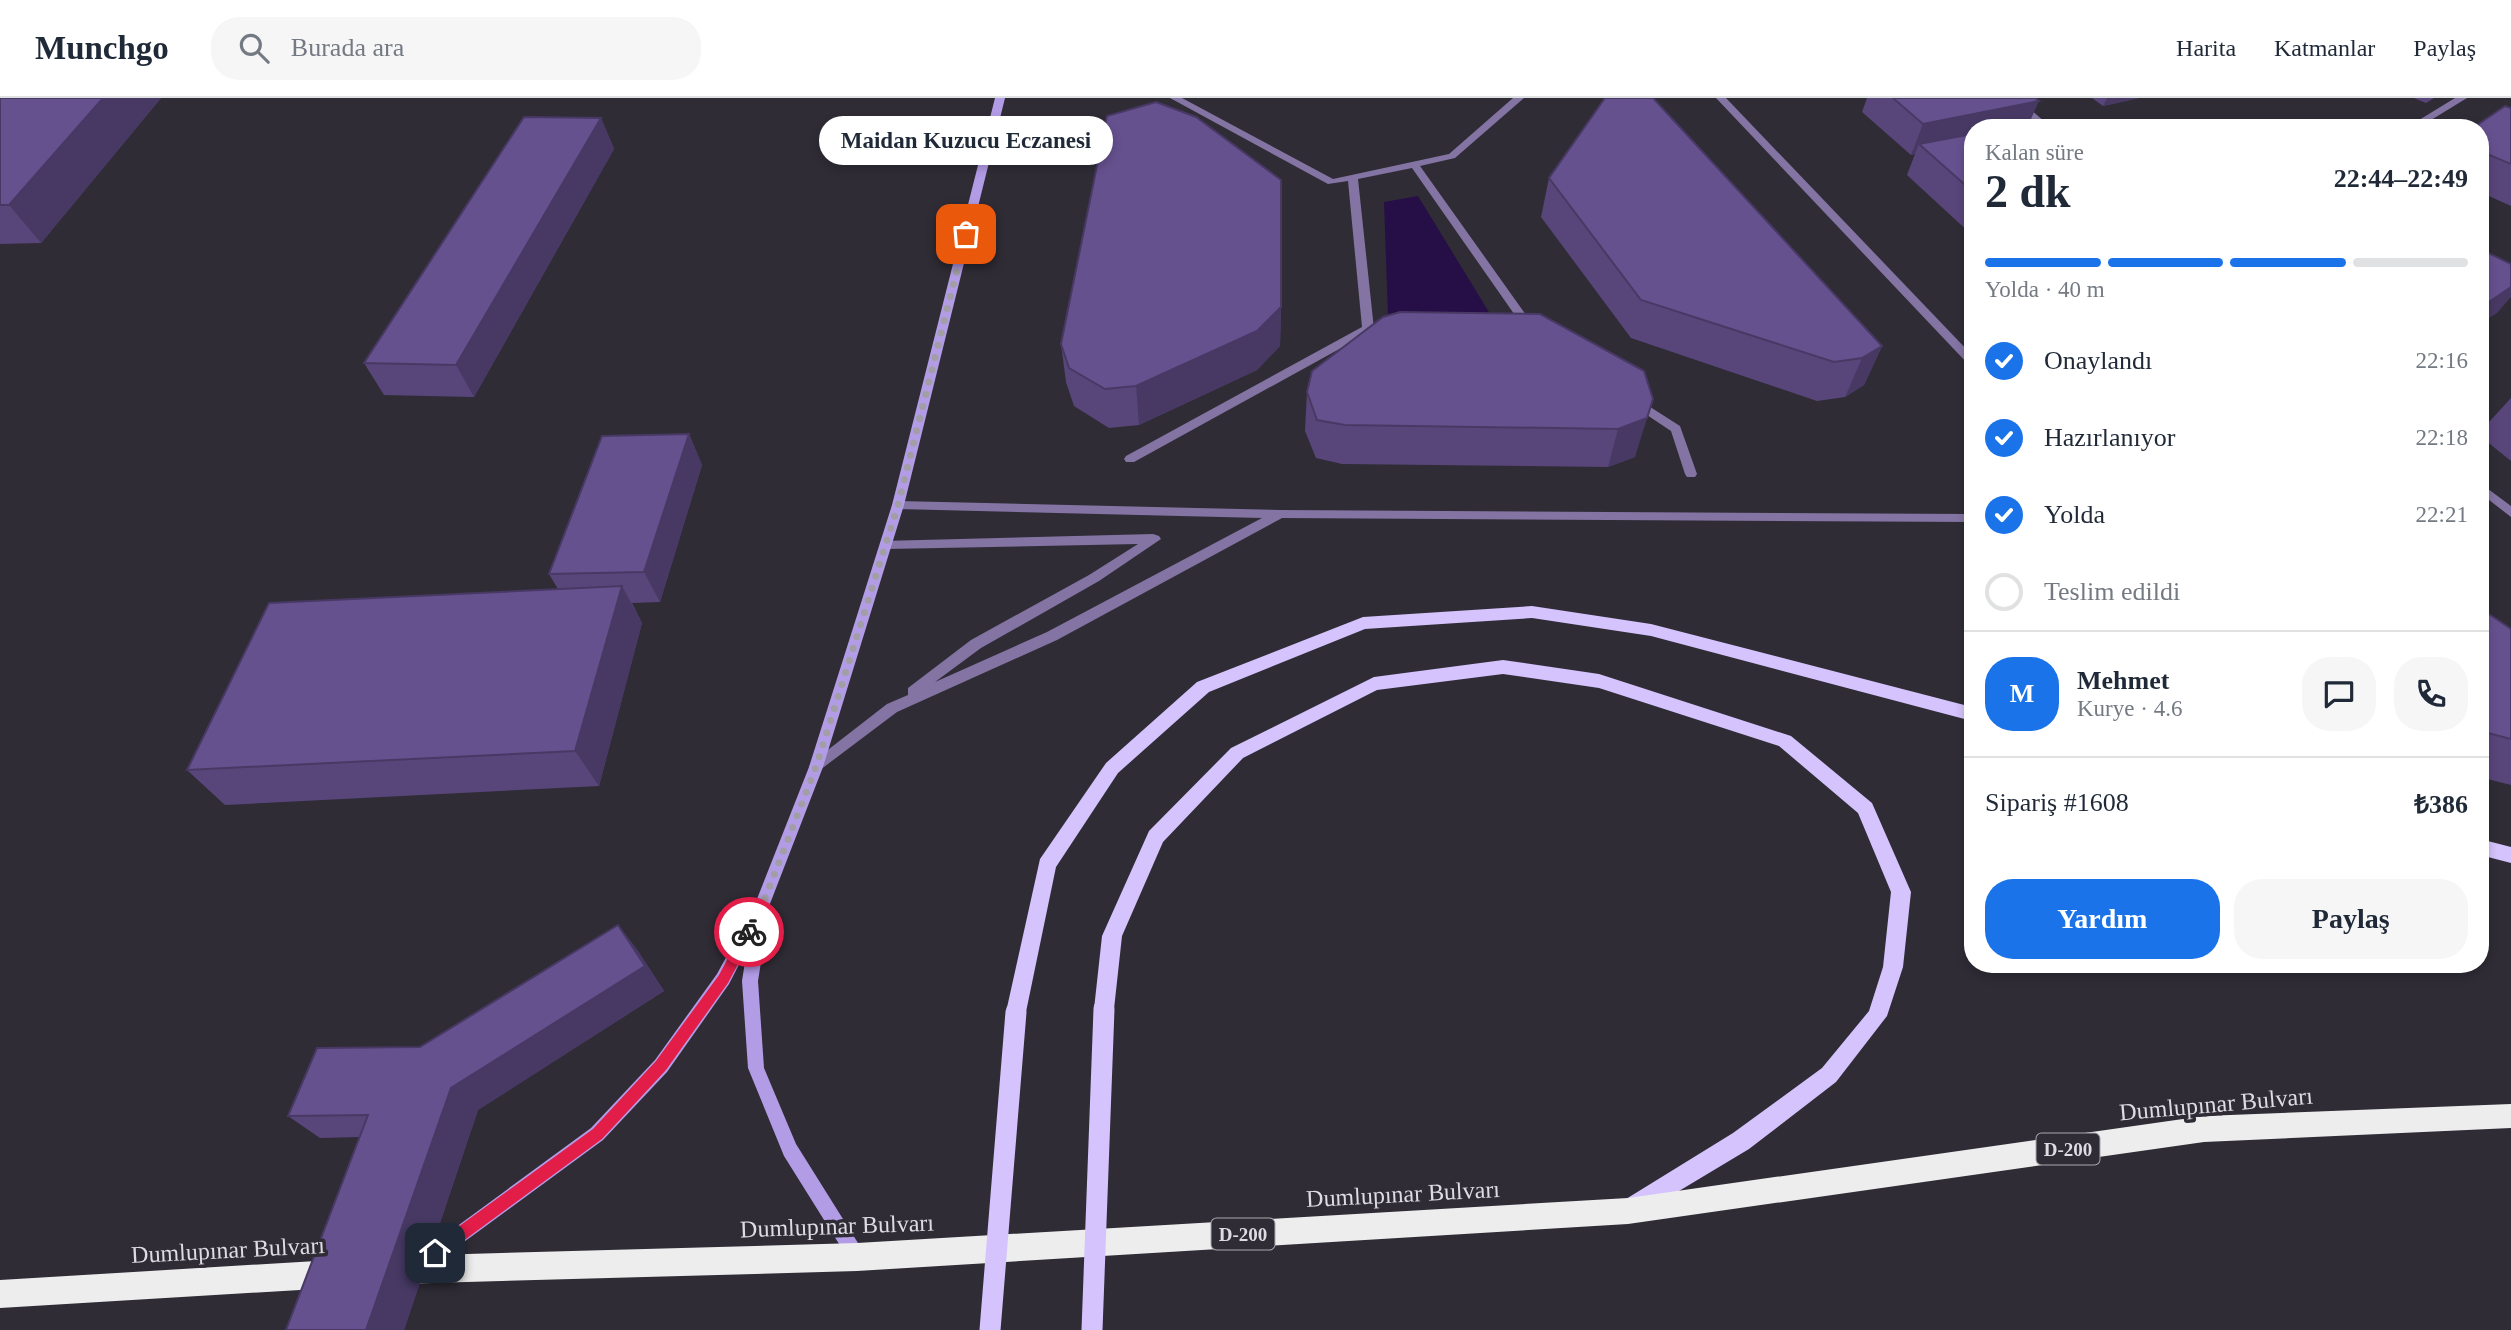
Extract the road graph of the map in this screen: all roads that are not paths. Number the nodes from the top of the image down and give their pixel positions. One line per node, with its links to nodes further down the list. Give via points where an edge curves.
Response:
1 (1000, 98): 19 (street)
2 (1175, 98): 10 (street, via 1332,182)
3 (1519, 98): 9 (street, via 1452,156)
4 (1721, 98): 14 (street)
5 (2011, 98): 7 (street)
6 (2462, 98): 8 (street)
7 (2036, 119)
8 (2426, 119)
9 (1414, 164): 10 (street); 13 (street, via 1535,336)
10 (1353, 178): 11 (street)
11 (1368, 329): 12 (street); 16 (street)
12 (1382, 329)
13 (1521, 336)
14 (1964, 353)
15 (1622, 393): 17 (street, via 1676,429)
16 (1130, 459)
17 (1690, 474)
18 (2489, 495): 20 (street)
19 (898, 505): 21 (street); 23 (street)
20 (2511, 513)
21 (1280, 514): 22 (street); 24 (street, via 1052,636)
22 (1964, 518)
23 (886, 544): 24 (street, via 1155,539 976,644); 26 (street)
24 (892, 708): 26 (street)
25 (1964, 712): 35 (main road, bridge, via 1638,628 1531,612 1363,623 1203,687 1112,768 1047,865 1016,1012)
26 (816, 767): 29 (street)
27 (2489, 849): 28 (main road)
28 (2511, 855)
29 (762, 906): 32 (street, via 750,981 756,1068 790,1150); 33 (street, via 723,979 677,1044 597,1134)
30 (2511, 1116): 31 (highway, Dumlupınar Bulvarı / D-200, via 2204,1129)
31 (1628, 1211): 32 (highway, Dumlupınar Bulvarı / D-200); 36 (main road, bridge, via 1741,1141 1829,1075 1877,1016 1893,967 1901,892 1865,808 1785,741 1599,681 1503,667 1374,684 1237,753 1156,837 1112,936 1104,1009)
32 (857, 1257): 33 (highway, Dumlupınar Bulvarı / D-200)
33 (412, 1269): 34 (highway, Dumlupınar Bulvarı / D-200)
34 (0, 1294)
35 (990, 1330)
36 (1092, 1330)

